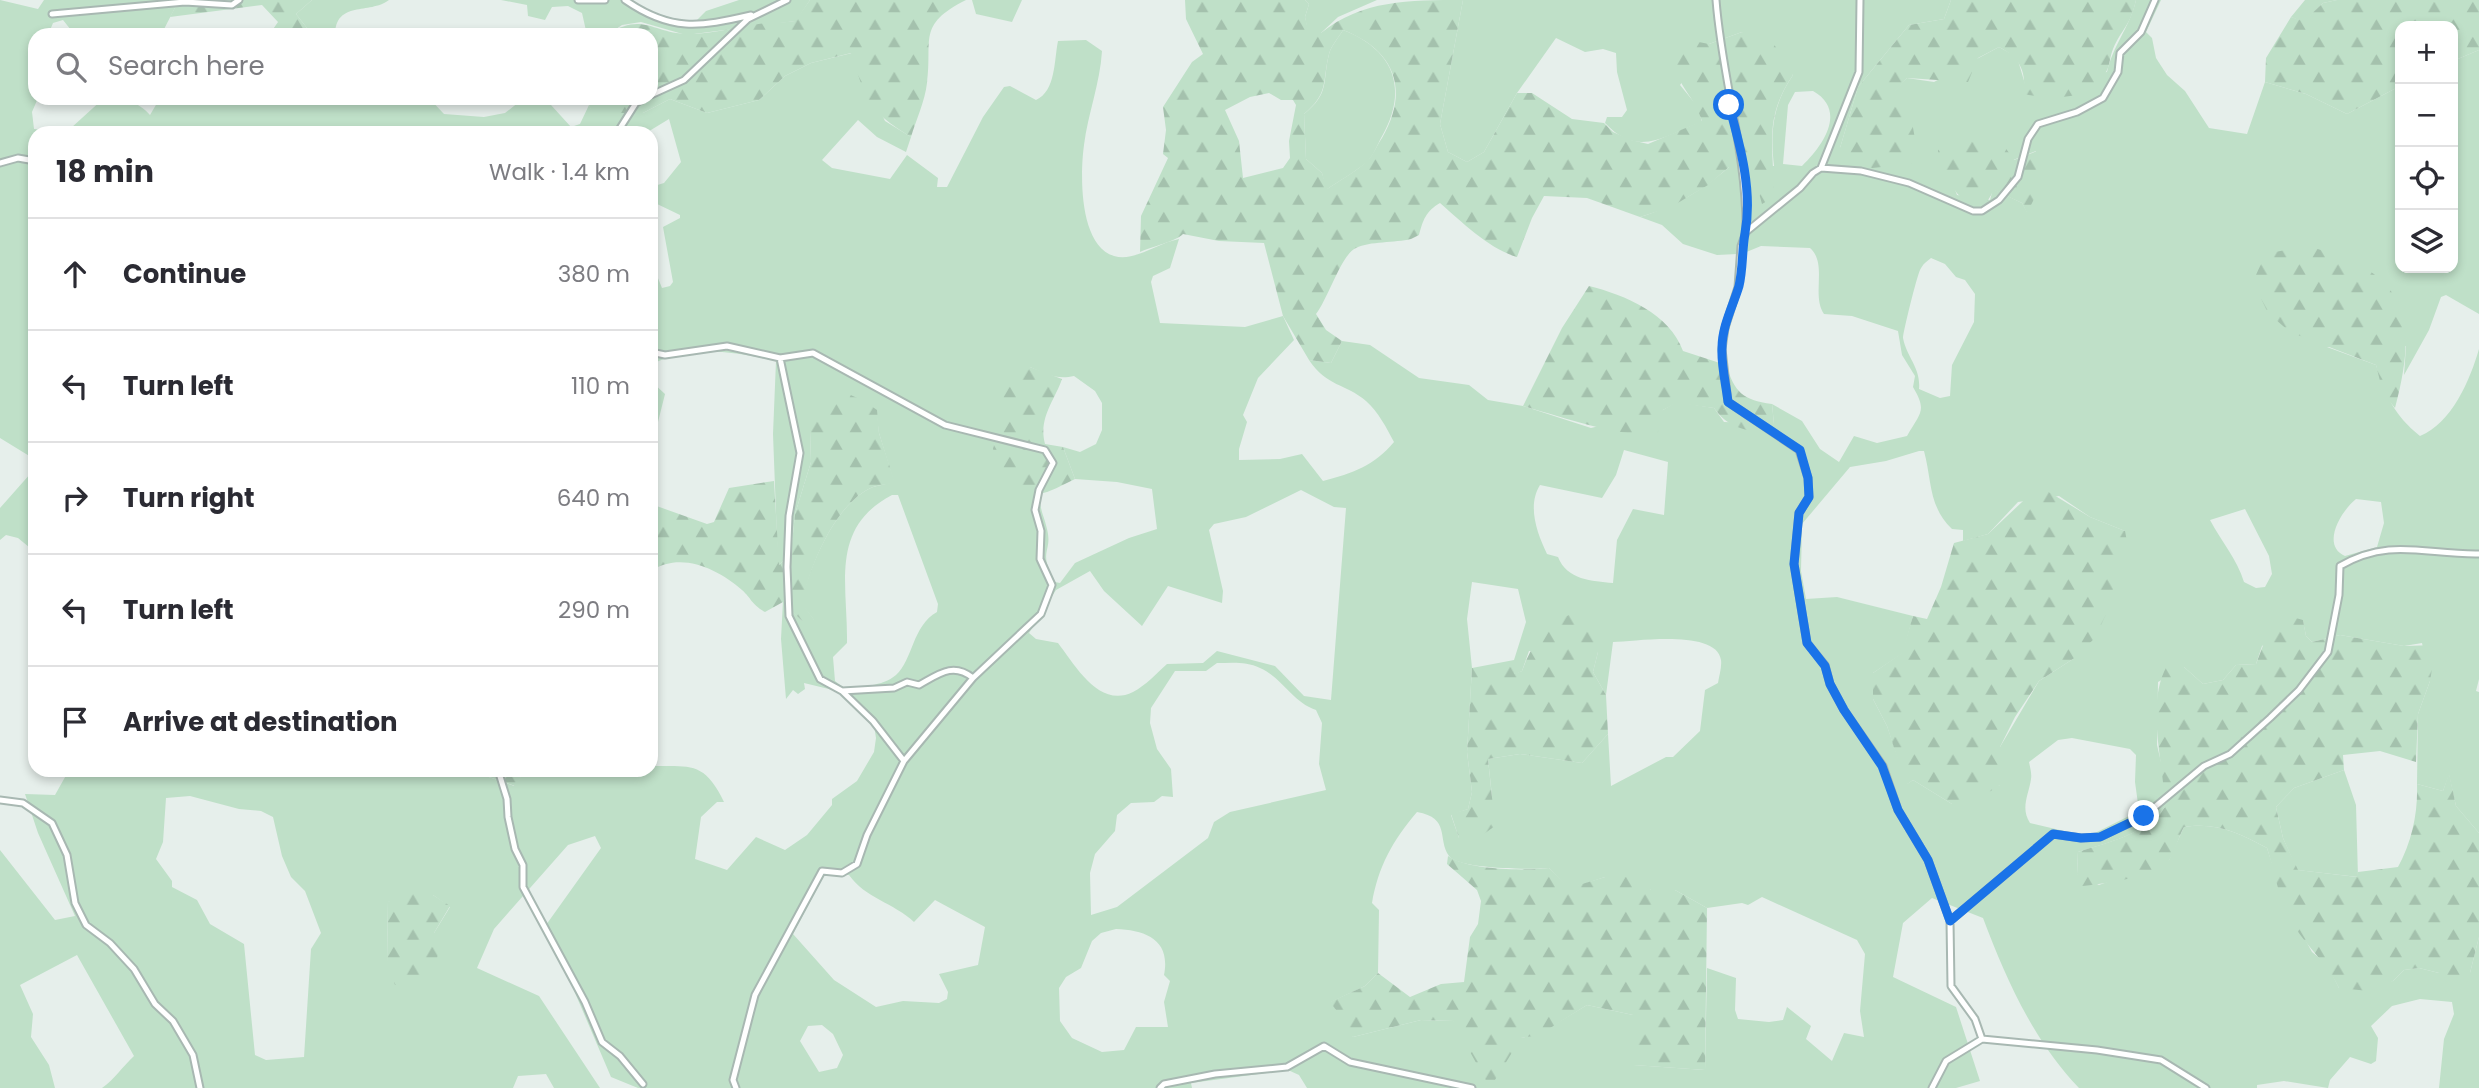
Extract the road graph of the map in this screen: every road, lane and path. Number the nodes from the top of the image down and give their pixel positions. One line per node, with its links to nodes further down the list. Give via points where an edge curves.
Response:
1 (239, 0): 10 (street, via 232,5 185,2)
2 (578, 0): 3 (street)
3 (606, 0)
4 (625, 0): 9 (street, via 655,19 681,25)
5 (787, 0): 9 (street)
6 (1716, 0): 17 (street, via 1729,105 1743,163)
7 (1860, 0): 16 (street, via 1859,72)
8 (2155, 0): 16 (street, via 2141,32 2120,53 2118,72 2103,98 2038,124 2028,139 2018,177 1999,200 1982,211 1909,183 1861,171)
9 (760, 13): 11 (street, via 684,80)
10 (52, 14)
11 (658, 92)
12 (635, 105): 13 (street)
13 (621, 126)
14 (28, 160): 15 (street)
15 (0, 163)
16 (1821, 168): 17 (street)
17 (1746, 232): 26 (street, via 1722,349 1728,402 1800,450 1809,497 1799,513 1794,564 1807,643 1882,766 1898,810 1928,860)
18 (658, 354): 19 (street, via 727,346)
19 (780, 358): 21 (street, via 822,356 945,425 1045,450 1053,463 1035,510 1041,531 1040,559 1052,585 1041,614); 22 (street, via 800,453 789,516 789,616 820,678)
20 (2479, 554): 26 (street, via 2384,548 2340,566 2328,652 2270,718 2230,754 2204,766 2144,816 2100,837 2053,834)
21 (973, 678): 22 (street, via 961,669 949,669 919,685 907,682 894,688); 23 (street)
22 (842, 691): 23 (street)
23 (904, 761): 30 (street, via 857,863 842,873 822,871 755,995 733,1080)
24 (500, 777): 28 (street, via 515,849 523,865 523,887 602,1042)
25 (0, 800): 29 (street, via 23,803 50,819 67,855 75,903 86,925 134,969 155,1004 179,1029 192,1055)
26 (1950, 921): 27 (street, via 1951,986 1976,1019)
27 (1982, 1039): 33 (street, via 1946,1061); 34 (street, via 2161,1060)
28 (642, 1084)
29 (200, 1088)
30 (736, 1088)
31 (1160, 1088): 32 (street, via 1215,1074 1286,1067 1324,1046 1350,1062)
32 (1472, 1088)
33 (1932, 1088)
34 (2206, 1088)

